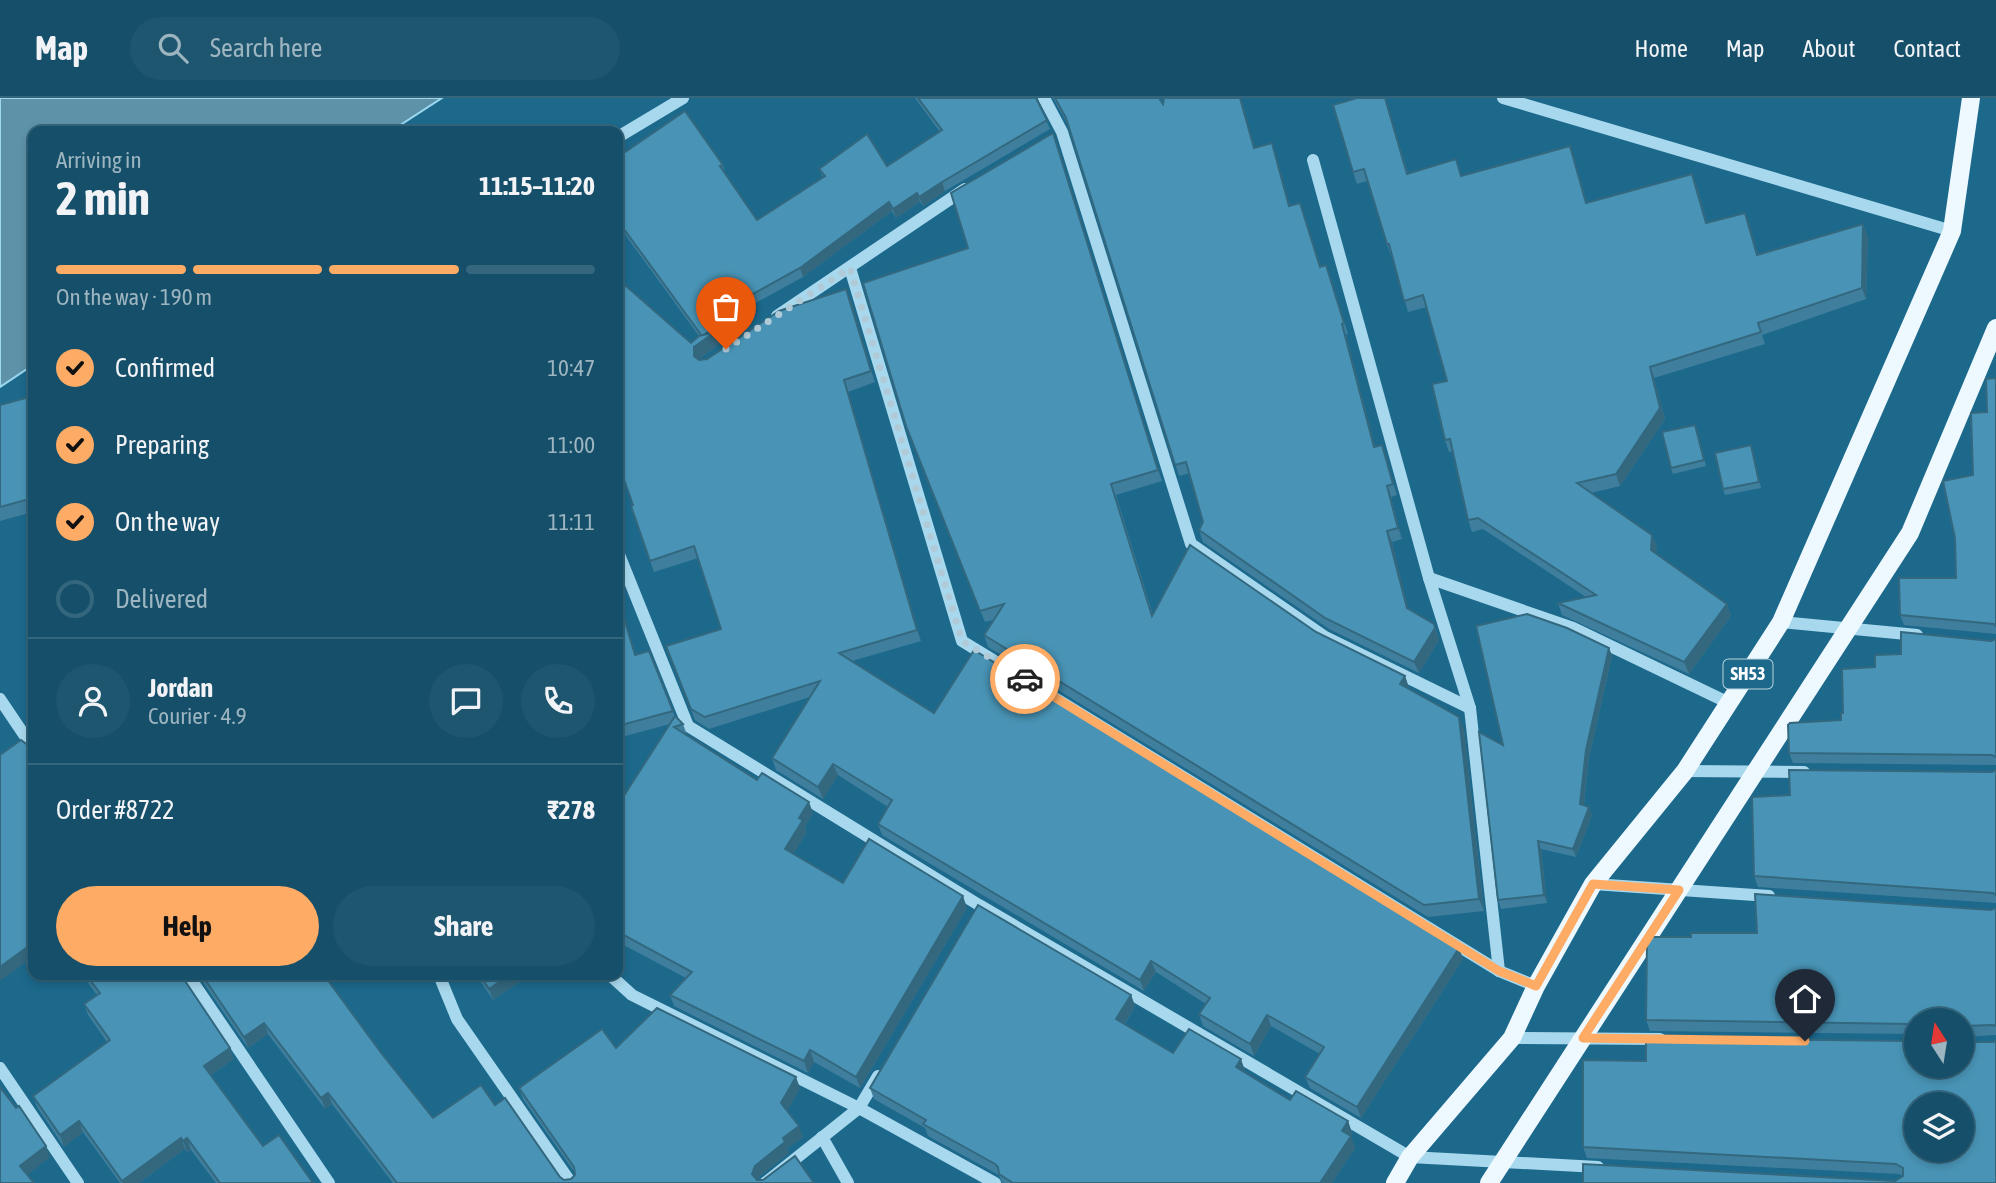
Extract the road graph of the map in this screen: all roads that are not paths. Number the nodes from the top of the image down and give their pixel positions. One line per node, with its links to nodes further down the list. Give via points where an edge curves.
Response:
1 (683, 98): 5 (street)
2 (1044, 98): 19 (street, via 1191,544 1325,637)
3 (1503, 98): 8 (street)
4 (1971, 98): 8 (main road, SH53)
5 (623, 134)
6 (1313, 160): 13 (street)
7 (972, 185): 9 (street)
8 (1952, 232): 14 (main road, SH53)
9 (850, 268): 10 (street); 29 (street, via 962,641)
10 (761, 326)
11 (1996, 328): 15 (main road, via 1910,533)
12 (623, 564): 27 (street, via 688,726)
13 (1429, 578): 18 (street, via 1573,628); 19 (street)
14 (1781, 622): 15 (street); 18 (main road, SH53)
15 (1849, 629): 16 (street); 22 (main road)
16 (1929, 636)
17 (0, 699): 20 (street)
18 (1729, 704): 21 (main road, SH53)
19 (1470, 708): 29 (street)
20 (28, 741)
21 (1685, 771): 22 (street); 24 (main road, SH53)
22 (1756, 772): 23 (street); 25 (main road)
23 (1823, 772)
24 (1593, 884): 25 (street); 33 (main road, SH53)
25 (1679, 890): 26 (street); 35 (main road)
26 (1776, 897)
27 (979, 905): 28 (street); 41 (street)
28 (972, 917)
29 (1499, 971): 33 (street)
30 (191, 980): 45 (street)
31 (441, 980): 46 (street, via 457,1019)
32 (616, 980): 39 (street, via 632,995)
33 (1536, 986): 34 (main road, SH53)
34 (1512, 1038): 35 (street); 41 (main road, SH53)
35 (1583, 1038): 36 (street); 42 (main road)
36 (1680, 1040)
37 (887, 1060): 39 (street)
38 (0, 1068): 44 (street)
39 (859, 1108): 40 (street); 49 (street)
40 (822, 1138): 47 (street); 48 (street)
41 (1410, 1157): 42 (street); 50 (main road, SH53)
42 (1503, 1162): 43 (street); 51 (main road)
43 (1612, 1168)
44 (78, 1183)
45 (329, 1183)
46 (571, 1183)
47 (765, 1183)
48 (848, 1183)
49 (995, 1183)
50 (1395, 1183)
51 (1489, 1183)

